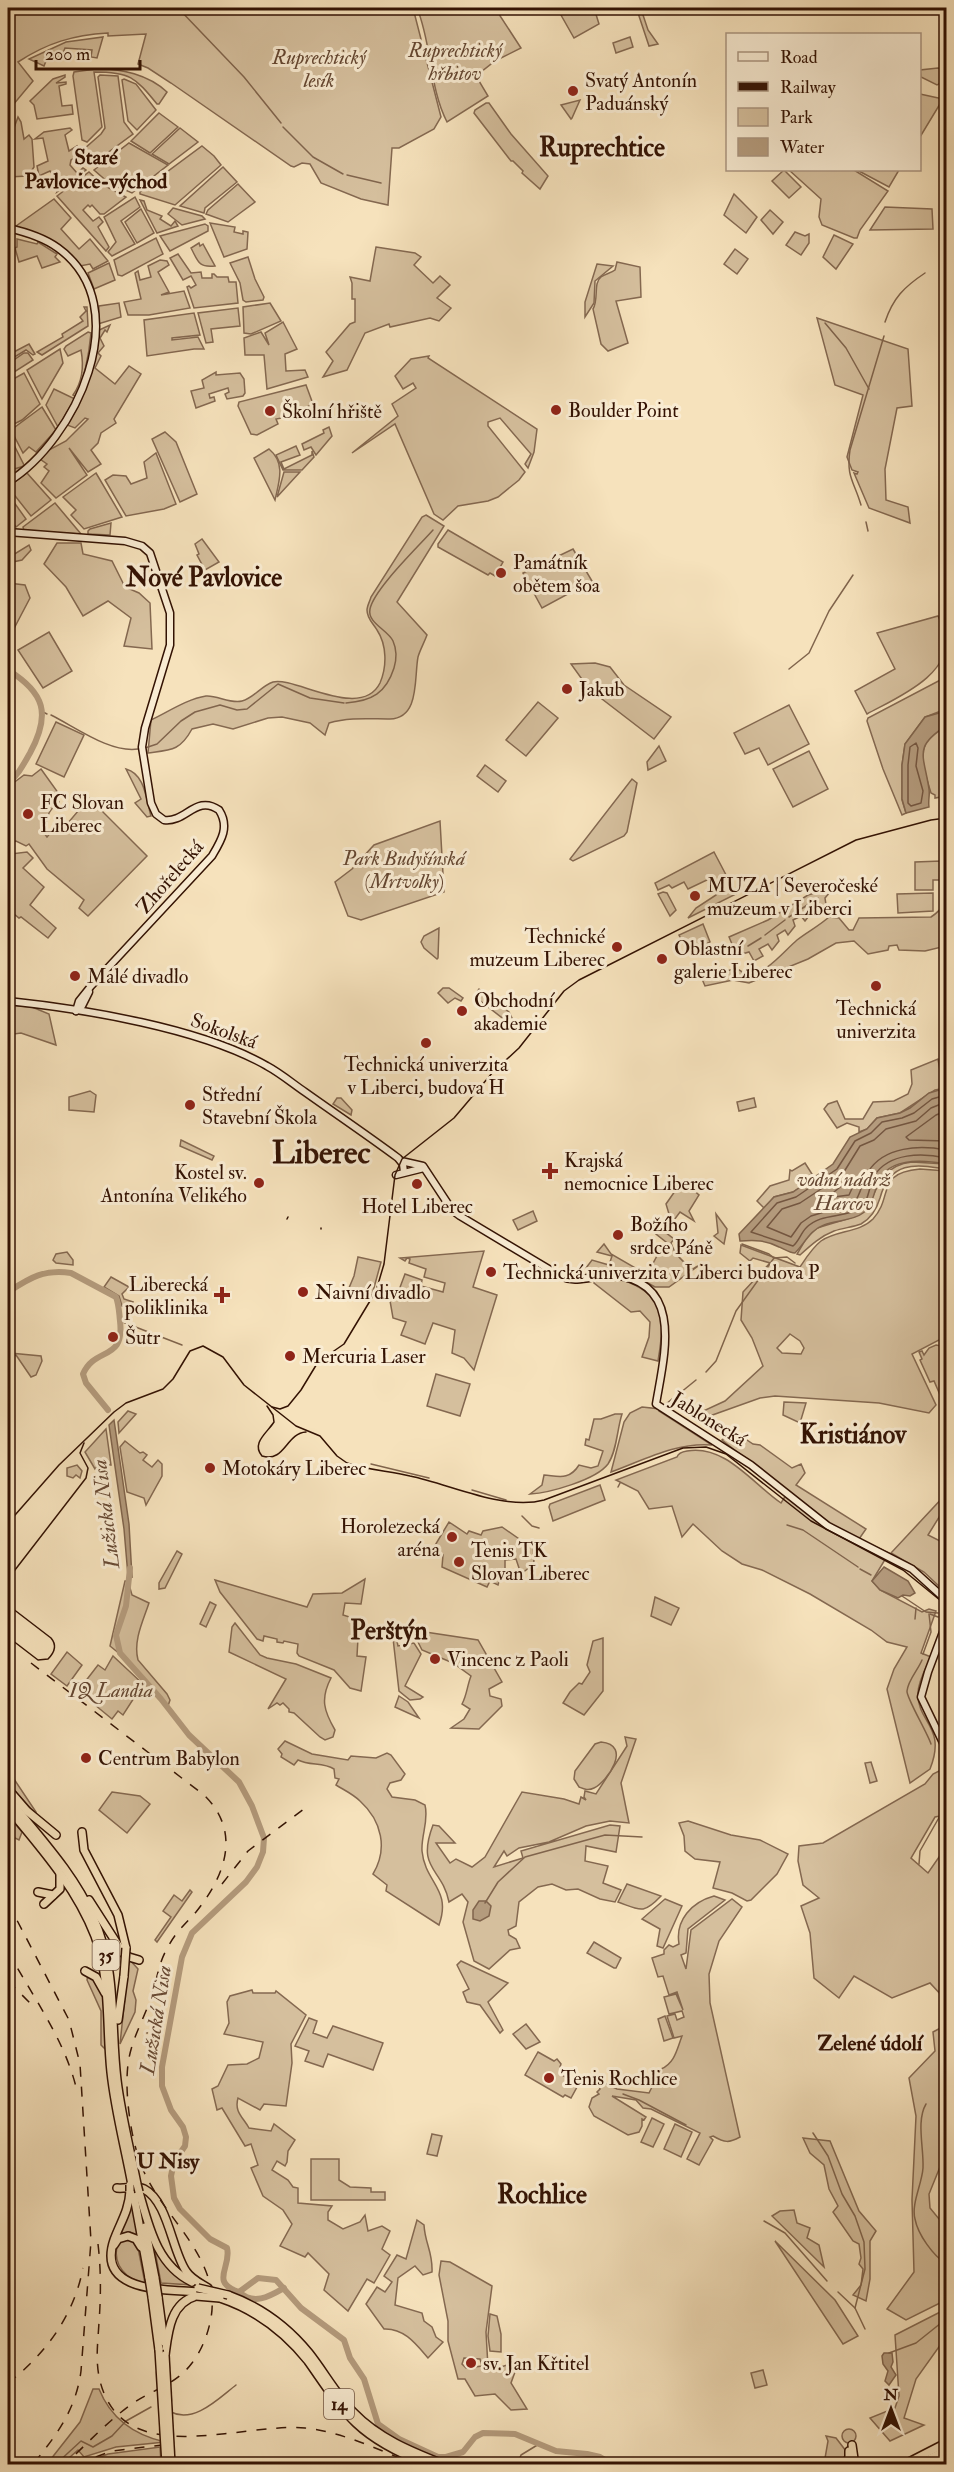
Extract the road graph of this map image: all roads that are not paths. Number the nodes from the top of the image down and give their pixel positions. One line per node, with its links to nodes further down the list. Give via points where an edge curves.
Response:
1 (8, 228): 2 (main road, via 49,242 72,260 91,295 94,329 91,363 73,411 24,471)
2 (8, 482)
3 (8, 532): 4 (main road, Zhořelecká, via 125,541 150,553 170,609 171,633 142,742 149,791 158,816 170,821 196,806 209,805 217,809 225,823 219,844 202,868)
4 (83, 998): 6 (main road, via 66,1006); 7 (main road, Zhořelecká); 8 (main road)
5 (8, 1001): 6 (main road)
6 (52, 1005): 7 (main road, Sokolská)
7 (76, 1011): 8 (main road, Sokolská)
8 (96, 1014): 10 (main road, Sokolská, via 173,1030 250,1057 322,1103)
9 (423, 1166): 10 (main road); 10 (main road); 11 (main road, Jablonecká, via 460,1216 562,1277 572,1280 618,1276 649,1290 661,1307 666,1327 656,1404 751,1465 828,1526 912,1569)
10 (403, 1167)
11 (946, 1600)
12 (946, 1624): 13 (main road, via 921,1697)
13 (946, 1749)
14 (8, 1790): 19 (highway)
15 (8, 1798): 17 (highway, 35)
16 (8, 1808): 17 (highway, 35)
17 (32, 1832): 20 (highway, 35)
18 (82, 1832): 29 (highway, bridge, via 84,1850 118,1915 126,1948)
19 (56, 1835)
20 (50, 1855): 21 (highway, 35); 22 (highway, 35)
21 (60, 1872): 24 (highway, via 60,1889); 28 (highway, 35, via 78,1899 95,1937)
22 (72, 1880): 26 (highway, via 123,1953); 29 (highway, 35, via 94,1919 105,1951 113,1986)
23 (38, 1892): 24 (highway)
24 (53, 1895): 25 (highway)
25 (44, 1904)
26 (139, 1960)
27 (85, 1971): 28 (highway, via 99,1981)
28 (108, 2003): 29 (highway, 35)
29 (112, 2039): 31 (highway, 35); 31 (highway, 35, via 110,2064)
30 (117, 2188): 35 (highway, via 139,2188 154,2197 185,2271)
31 (133, 2188): 32 (highway); 33 (highway, 35); 34 (highway, 35); 35 (highway, via 162,2256)
32 (111, 2254): 33 (highway, via 118,2239 129,2236 138,2241); 35 (highway, 14, via 115,2268 131,2284)
33 (147, 2261): 34 (highway, 35)
34 (152, 2278): 38 (highway, 35, bridge)
35 (197, 2289): 36 (highway, 14, bridge); 36 (highway, bridge, via 208,2288); 37 (highway, 14, bridge, via 261,2317); 38 (highway, 35, via 174,2314)
36 (228, 2295): 37 (highway, 14, via 263,2312)
37 (292, 2339): 44 (highway, 14, via 350,2416 368,2433); 45 (highway, 14, via 362,2420 393,2443)
38 (164, 2351): 42 (highway, 35, bridge); 43 (highway, 35, bridge)
39 (946, 2443): 41 (highway)
40 (946, 2450): 41 (highway)
41 (933, 2454): 48 (highway); 49 (highway)
42 (166, 2464)
43 (171, 2464)
44 (427, 2464)
45 (443, 2464)
46 (846, 2464): 47 (highway, via 850,2445)
47 (859, 2464)
48 (905, 2464)
49 (919, 2464)

